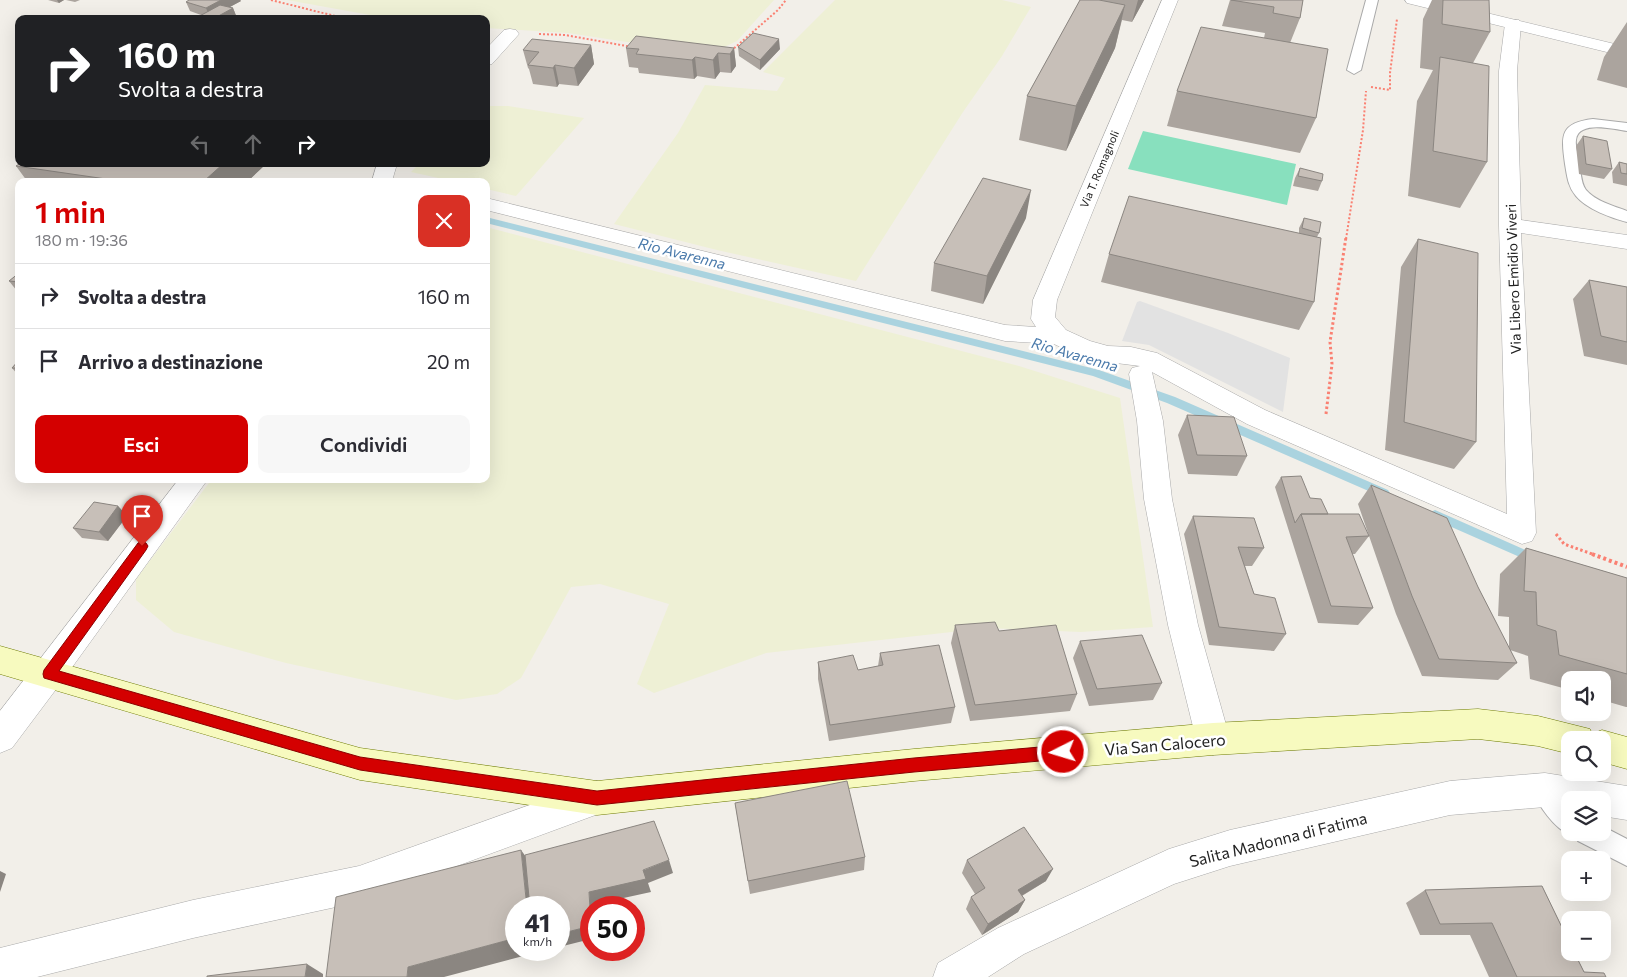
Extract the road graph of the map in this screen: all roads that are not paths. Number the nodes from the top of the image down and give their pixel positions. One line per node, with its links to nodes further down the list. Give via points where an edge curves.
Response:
1 (1170, 0): 14 (street, Via T. Romagnoli, via 1044,300 1043,319)
2 (1372, 0): 8 (lane)
3 (1413, 0): 4 (street)
4 (1514, 24): 6 (street); 12 (street, Via Libero Emidio Viveri, via 1508,71)
5 (510, 34): 7 (street)
6 (1627, 52)
7 (490, 56)
8 (1354, 70)
9 (1627, 127): 11 (lane, via 1586,124 1574,128 1568,140 1576,186 1582,194)
10 (490, 205): 14 (street, via 1005,333)
11 (1627, 217)
12 (1510, 225): 13 (street); 14 (street, Via Libero Emidio Viveri, via 1522,533 1256,417 1148,359 1082,347)
13 (1627, 242)
14 (1058, 336)
15 (1141, 374): 21 (street, via 1150,421 1158,499 1181,615)
16 (191, 483): 18 (street)
17 (0, 660): 18 (main road, Via San Calocero)
18 (49, 674): 20 (street); 25 (main road, Via San Calocero, via 360,764)
19 (1561, 736): 21 (main road, Via San Calocero, via 1478,724)
20 (0, 737)
21 (1213, 739): 25 (main road, Via San Calocero, via 914,765)
22 (1611, 749): 23 (main road)
23 (1627, 753)
24 (1544, 790): 26 (street, Salita Madonna di Fatima); 27 (lane); 31 (street, Salita Madonna di Fatima, via 1450,798 1230,848 1169,867 1011,941)
25 (597, 798): 30 (street, via 359,884 193,919)
26 (1627, 803)
27 (1561, 811)
28 (1604, 841): 29 (lane)
29 (1627, 853)
30 (0, 967)
31 (952, 977)

